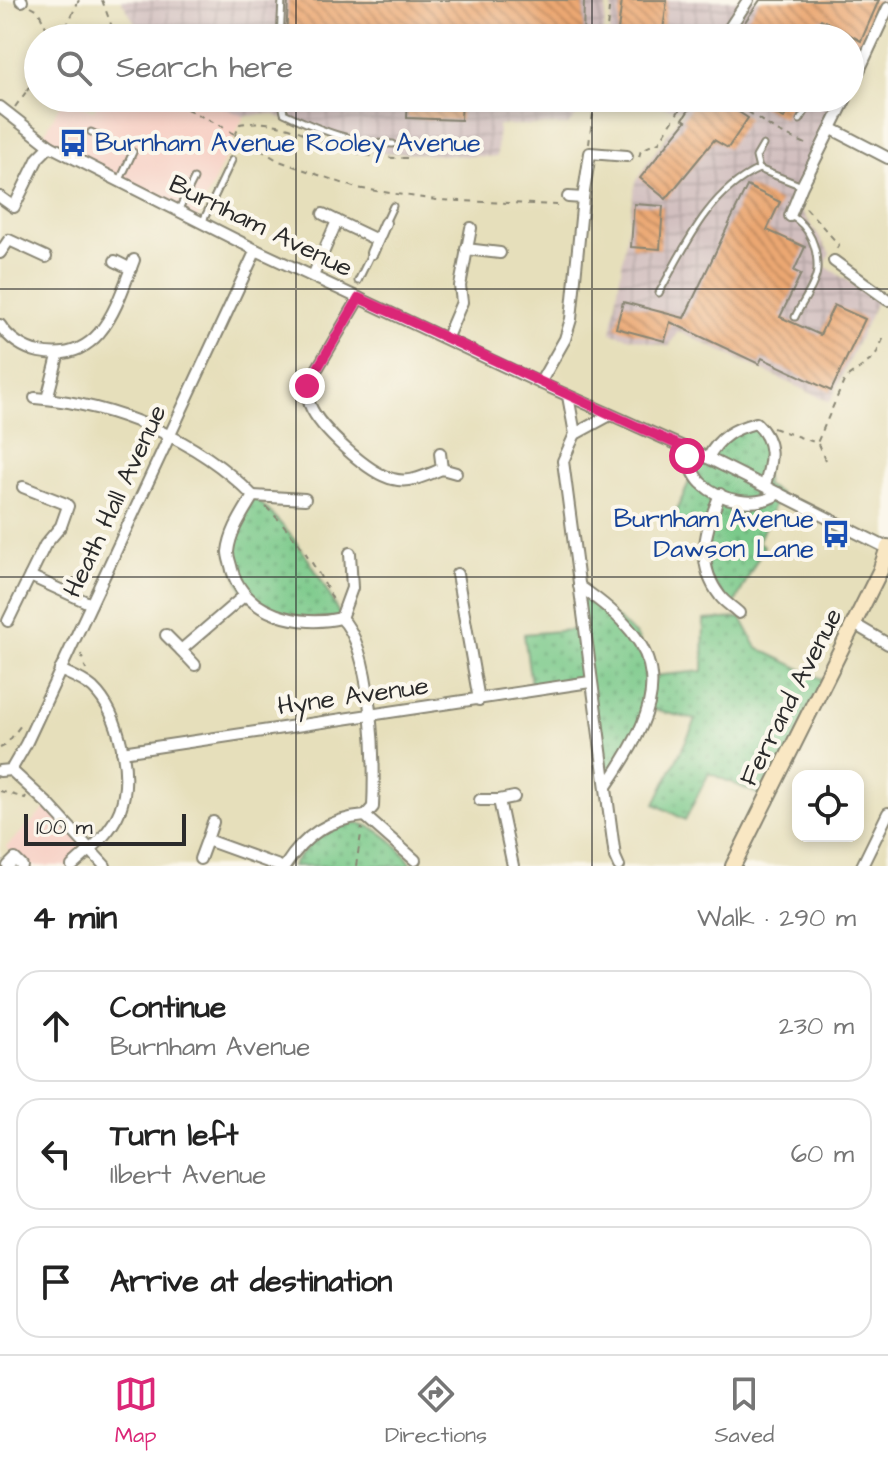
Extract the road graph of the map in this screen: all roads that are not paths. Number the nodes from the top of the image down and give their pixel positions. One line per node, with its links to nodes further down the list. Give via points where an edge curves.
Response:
1 (282, 0): 4 (lane)
2 (748, 0): 5 (street)
3 (888, 10): 6 (street)
4 (281, 24)
5 (732, 24)
6 (864, 61)
7 (4, 111): 16 (street, Burnham Avenue)
8 (284, 112): 14 (lane, via 325,132 368,144)
9 (805, 112): 11 (lane)
10 (840, 112): 12 (street)
11 (800, 120)
12 (832, 129): 18 (street); 23 (street)
13 (91, 132): 22 (lane, via 133,152)
14 (393, 144)
15 (763, 145): 20 (lane, via 756,157)
16 (50, 146): 22 (street, Burnham Avenue); 24 (street, via 38,158 14,207)
17 (627, 156): 26 (street, via 590,153)
18 (888, 158)
19 (232, 160): 32 (lane)
20 (759, 169): 23 (lane); 46 (lane, via 718,196)
21 (194, 179): 28 (lane)
22 (119, 181): 28 (street, Burnham Avenue)
23 (802, 186): 30 (street)
24 (0, 197)
25 (568, 197): 26 (street)
26 (583, 198): 53 (street, via 571,319)
27 (393, 206): 33 (lane)
28 (178, 210): 32 (street, Burnham Avenue)
29 (323, 214): 31 (street)
30 (790, 216): 49 (lane, via 803,222 812,238 817,272)
31 (337, 221): 35 (street); 44 (street)
32 (202, 222): 37 (street, Burnham Avenue)
33 (385, 223): 35 (street)
34 (471, 228): 36 (street)
35 (377, 240): 39 (street)
36 (466, 249): 40 (street); 51 (street, via 462,302)
37 (256, 250): 44 (street, Burnham Avenue); 57 (street, Heath Hall Avenue)
38 (0, 253): 41 (street, via 9,237)
39 (372, 253): 45 (lane)
40 (500, 253)
41 (46, 257)
42 (115, 261): 52 (street, via 133,265 113,314 92,341)
43 (834, 261): 48 (street)
44 (313, 276): 47 (street, Burnham Avenue)
45 (358, 281)
46 (659, 293)
47 (359, 298): 51 (street, Burnham Avenue); 61 (street, via 307,386 311,406 332,435 375,473 411,480)
48 (888, 300)
49 (795, 317)
50 (0, 325): 52 (street, via 29,350)
51 (447, 337): 53 (street, Burnham Avenue)
52 (58, 356): 57 (street, via 41,399 107,412)
53 (540, 383): 54 (street, Burnham Avenue)
54 (568, 396): 55 (street, Burnham Avenue); 56 (street)
55 (610, 415): 56 (street); 58 (street, Burnham Avenue)
56 (575, 434): 73 (street, via 563,461)
57 (172, 435): 67 (street); 75 (street, Heath Hall Avenue)
58 (685, 448): 60 (street, Burnham Avenue); 66 (street, via 693,473)
59 (440, 453): 61 (street)
60 (708, 458): 63 (street, Burnham Avenue); 63 (street, via 728,433 756,423 767,433 771,451)
61 (442, 469): 62 (street)
62 (456, 473)
63 (765, 485): 65 (street, Burnham Avenue)
64 (23, 487): 72 (street, via 68,506)
65 (779, 493): 66 (street, via 754,503); 69 (street, Burnham Avenue)
66 (720, 494): 76 (street, via 702,550 707,574 721,599)
67 (253, 496): 68 (street); 74 (street, via 233,531 228,555)
68 (305, 499)
69 (888, 548): 79 (street, Ferrand Avenue)
70 (350, 553): 77 (street, via 352,588)
71 (457, 574): 86 (street)
72 (30, 576): 75 (street); 78 (street)
73 (579, 586): 85 (street); 90 (street, via 610,607 637,636 652,676 650,708 632,749)
74 (245, 595): 77 (street, via 281,618); 82 (street)
75 (91, 604): 84 (street, Heath Hall Avenue)
76 (739, 613)
77 (341, 618): 87 (street, via 360,658)
78 (8, 621)
79 (854, 624): 81 (street); 106 (street, Ferrand Avenue)
80 (166, 635): 82 (street)
81 (888, 644)
82 (181, 650): 83 (street)
83 (195, 665)
84 (60, 670): 88 (street, via 103,699 116,722); 89 (street, Heath Hall Avenue, via 33,730)
85 (590, 682): 86 (street, Hyne Avenue); 90 (street)
86 (479, 700): 87 (street, Hyne Avenue)
87 (372, 715): 88 (street, Hyne Avenue); 95 (street, via 373,807)
88 (122, 752): 98 (street, via 121,809)
89 (6, 771): 98 (street)
90 (607, 785): 105 (street)
91 (514, 797): 93 (street)
92 (480, 800): 93 (street)
93 (499, 800): 104 (street)
94 (888, 813): 107 (street)
95 (365, 816): 100 (street); 103 (street, via 316,830)
96 (213, 822): 97 (street)
97 (207, 840): 99 (street); 103 (street)
98 (90, 850): 101 (street); 102 (street)
99 (200, 859)
100 (415, 860)
101 (72, 866)
102 (105, 866)
103 (282, 866)
104 (513, 866)
105 (619, 866)
106 (733, 866)
107 (862, 866)

